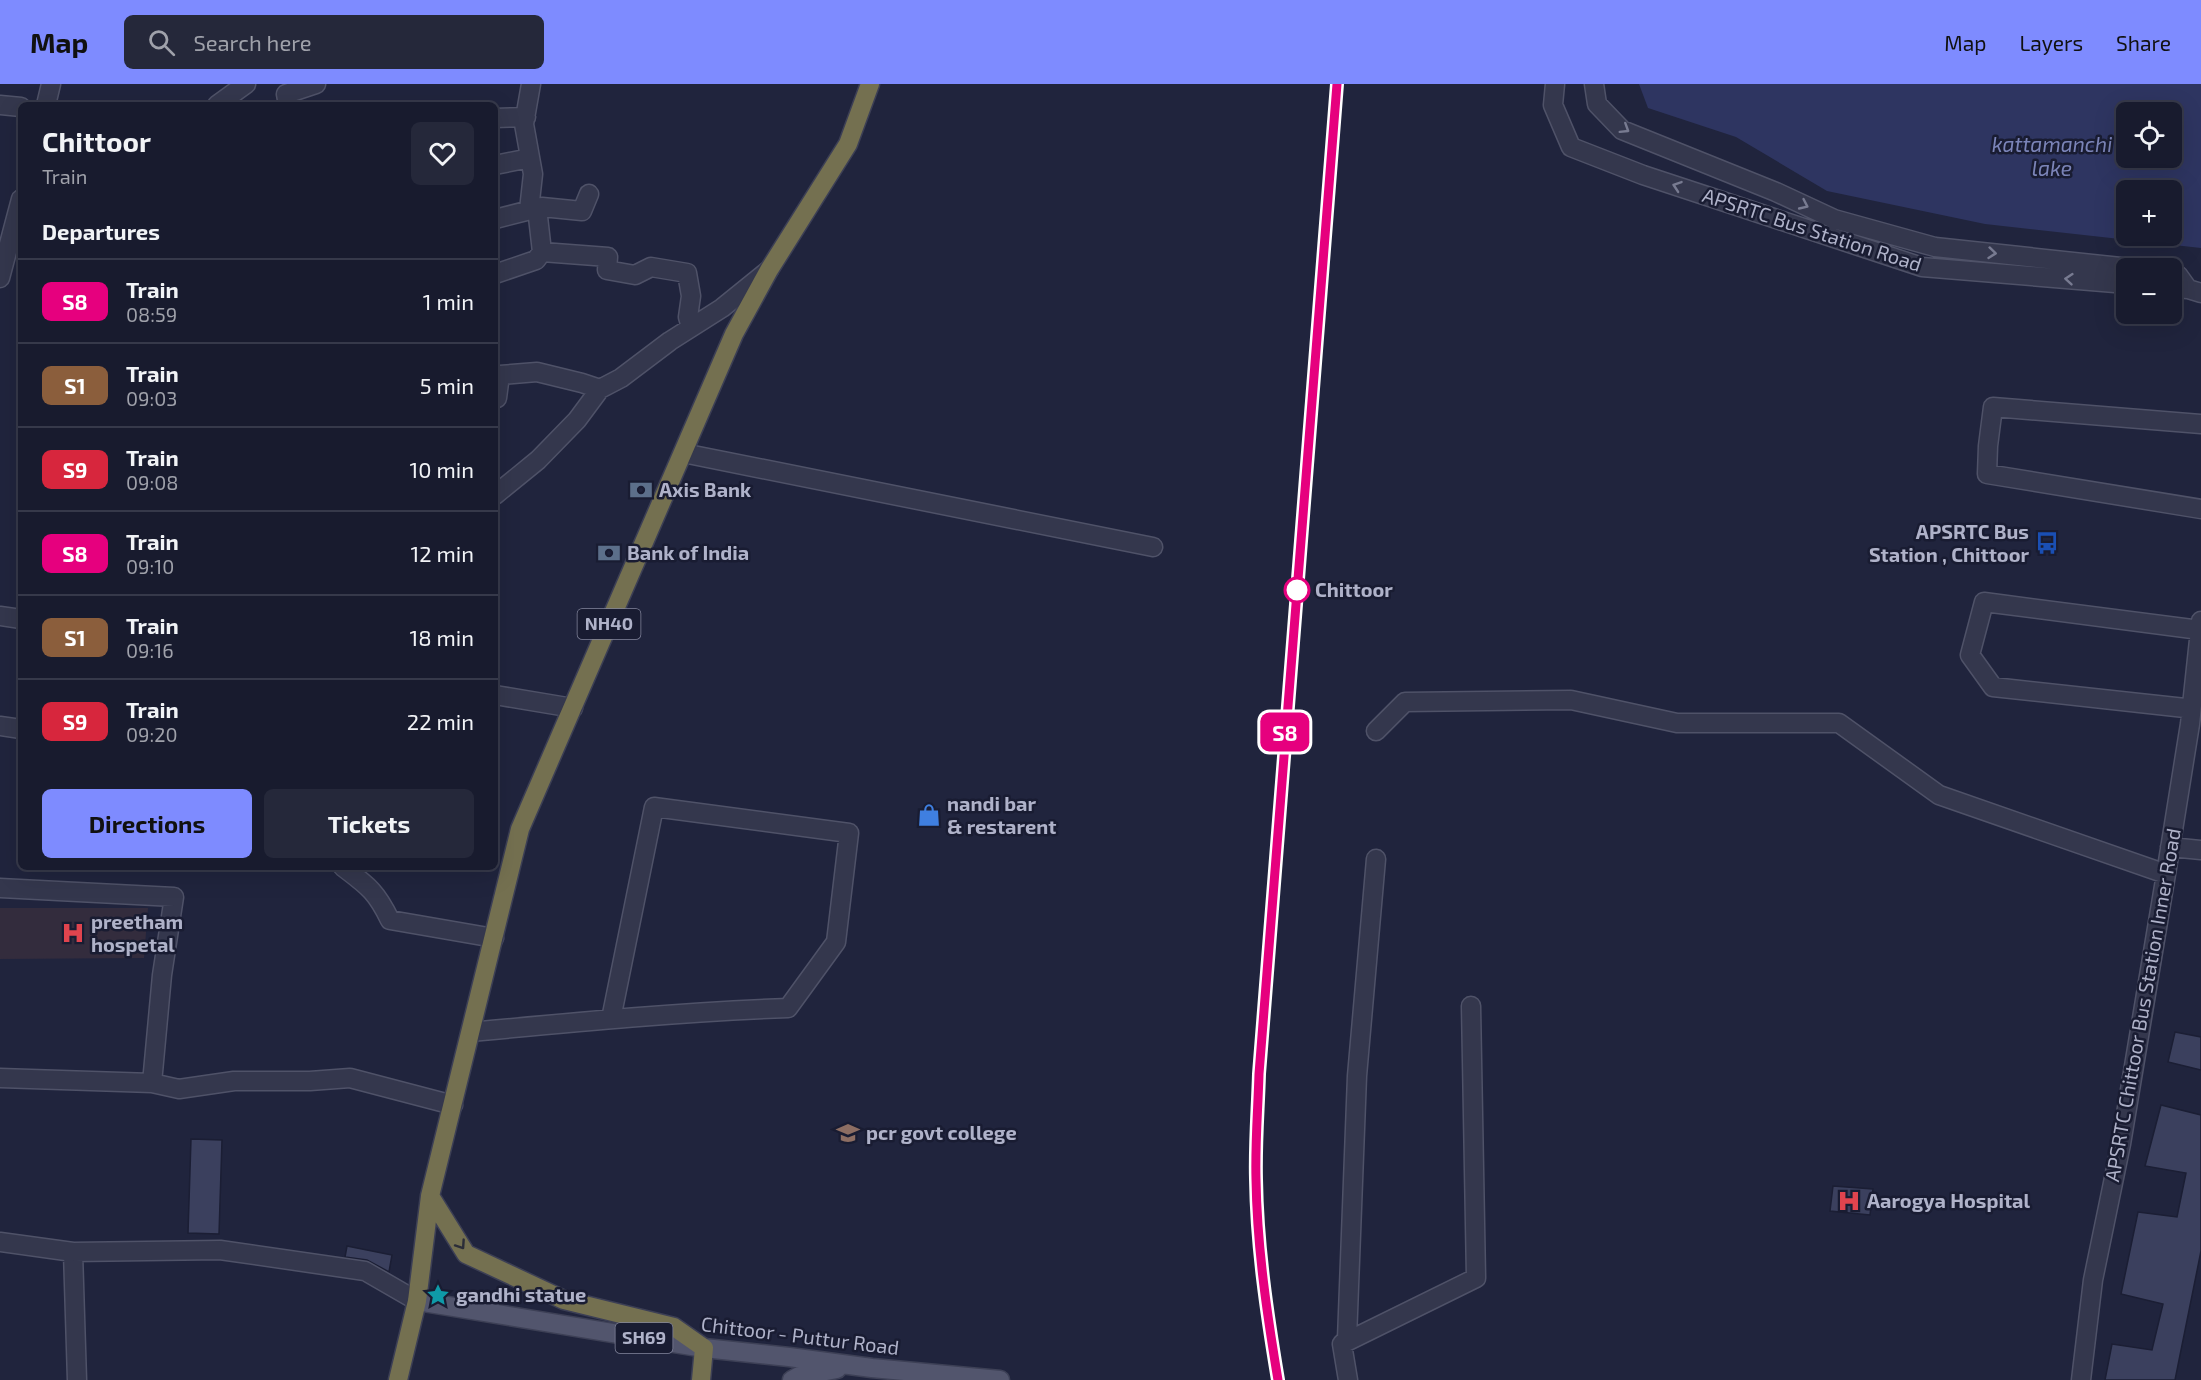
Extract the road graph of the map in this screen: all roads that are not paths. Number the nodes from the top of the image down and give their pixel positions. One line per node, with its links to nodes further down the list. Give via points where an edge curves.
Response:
1 (51, 84): 8 (street)
2 (246, 84): 9 (street)
3 (316, 84): 10 (street, via 286,94)
4 (531, 84): 13 (street)
5 (870, 84): 24 (highway, NH40, via 849,144)
6 (1555, 84): 27 (street, APSRTC Bus Station Road, one-way to 6, via 1922,267 1643,175 1571,147 1553,105)
7 (1594, 84): 23 (street, APSRTC Bus Station Road, one-way to 23, via 1597,104 1622,130 1834,219 1935,247)
8 (47, 102)
9 (221, 102)
10 (287, 102)
11 (0, 105): 12 (street)
12 (18, 107)
13 (526, 117): 14 (street); 15 (street)
14 (498, 118)
15 (530, 158): 16 (street); 18 (street)
16 (498, 164)
17 (589, 195): 18 (street, via 582,211)
18 (533, 209): 20 (street); 22 (street)
19 (18, 211): 21 (street)
20 (498, 218)
21 (11, 238): 26 (street)
22 (542, 252): 25 (street, via 536,260); 28 (street, via 608,257 607,270 635,274 651,267 687,273)
23 (2116, 266)
24 (769, 270): 28 (street); 32 (highway, NH40, via 734,334)
25 (498, 273)
26 (0, 279)
27 (2116, 283)
28 (691, 327): 29 (street)
29 (600, 389): 30 (street, via 537,372 500,375); 33 (street, via 577,420 538,460)
30 (498, 391)
31 (2201, 424): 34 (street, via 1993,407 1987,474)
32 (683, 453): 35 (street); 40 (highway, NH40)
33 (498, 493)
34 (2201, 509)
35 (1153, 547)
36 (0, 616): 37 (street)
37 (18, 619)
38 (2200, 625): 41 (street, APSRTC Chittoor Bus Station Inner Road, via 1984,602 1970,655 1994,687); 45 (street, APSRTC Chittoor Bus Station Inner Road, via 2190,724)
39 (498, 696): 40 (street)
40 (573, 708): 51 (highway, NH40, via 520,829)
41 (2185, 708)
42 (0, 726): 43 (street)
43 (18, 729)
44 (1376, 731): 49 (street, via 1405,702 1571,700 1677,723 1839,723 1939,795)
45 (2170, 847): 46 (street); 49 (street, APSRTC Chittoor Bus Station Inner Road)
46 (2201, 850)
47 (1376, 860): 62 (street, via 1357,1076 1347,1340)
48 (347, 870): 51 (street, via 380,899 390,920)
49 (2166, 874): 72 (street, APSRTC Chittoor Bus Station Inner Road, via 2121,1144 2093,1280)
50 (0, 888): 56 (street, via 174,897)
51 (494, 938): 54 (highway, NH40)
52 (1471, 1006): 62 (street, via 1476,1278)
53 (611, 1019): 53 (street, via 654,807 849,833 836,942 788,1008); 54 (street)
54 (471, 1032): 57 (highway, NH40)
55 (0, 1078): 56 (street)
56 (152, 1083): 57 (street, via 179,1089 234,1081 350,1078)
57 (453, 1105): 58 (highway, NH40)
58 (430, 1196): 61 (highway, NH40); 63 (highway, one-way to 63, via 466,1254 564,1300 674,1327)
59 (0, 1242): 60 (street)
60 (73, 1252): 61 (street, via 232,1252 365,1271); 67 (street)
61 (417, 1301): 63 (main road, Chittoor - Puttur Road / SH69); 68 (highway, NH40)
62 (1342, 1344): 71 (street)
63 (704, 1348): 64 (main road, Chittoor - Puttur Road / SH69); 69 (highway)
64 (789, 1357): 65 (main road, Chittoor - Puttur Road / SH69); 66 (street)
65 (863, 1367): 66 (main road); 70 (main road, Chittoor - Puttur Road / SH69)
66 (798, 1379)
67 (77, 1380)
68 (398, 1380)
69 (701, 1380)
70 (1000, 1380)
71 (1348, 1380)
72 (2080, 1380)

